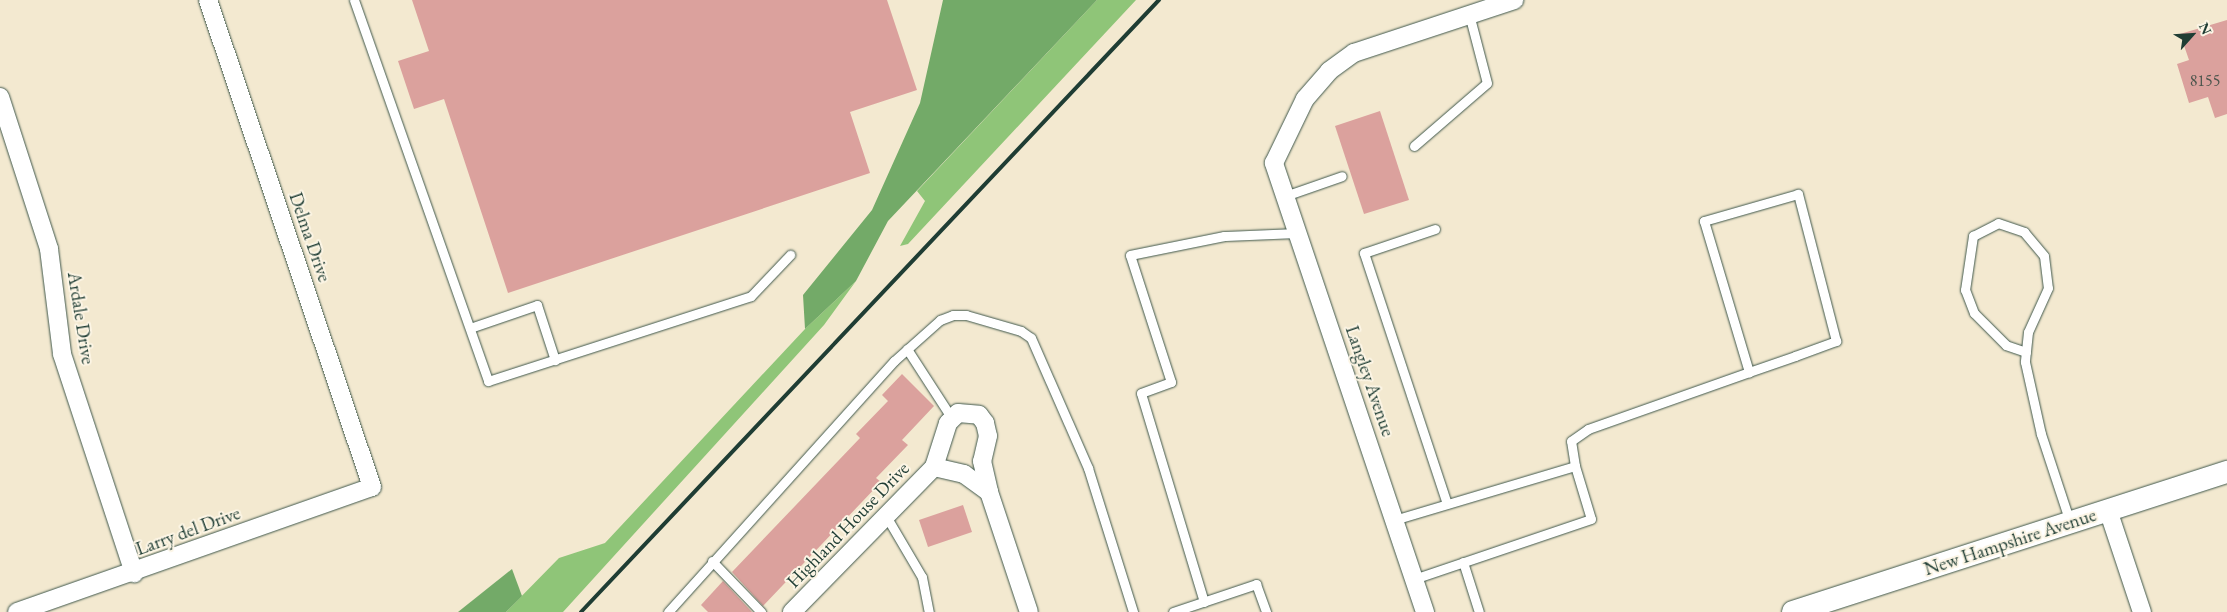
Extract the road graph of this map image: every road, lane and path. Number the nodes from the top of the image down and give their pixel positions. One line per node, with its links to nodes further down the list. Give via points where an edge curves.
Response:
1 (208, 0): 22 (street, Delma Drive)
2 (354, 0): 13 (lane)
3 (1514, 0): 4 (street)
4 (1469, 14): 7 (lane, via 1486,83); 9 (street, Langley Avenue, via 1354,53 1329,71 1305,99 1274,163)
5 (0, 97): 6 (street, Ardale Drive)
6 (7, 139): 31 (street, Ardale Drive, via 49,249 62,354)
7 (1414, 146)
8 (1342, 176): 9 (lane)
9 (1285, 196): 11 (street, Langley Avenue)
10 (1435, 229): 24 (lane, via 1364,253)
11 (1298, 233): 27 (street, Langley Avenue); 33 (lane, via 1224,236 1130,255 1171,382 1140,393)
12 (790, 255): 16 (lane, via 752,296)
13 (470, 328): 16 (lane, via 488,381); 16 (lane, via 537,305)
14 (907, 349): 18 (lane); 29 (lane); 40 (lane, via 940,320 953,315 966,315 1021,331 1031,338 1088,468)
15 (2026, 352): 15 (lane, via 2028,332 2048,288 2044,256 2024,232 1998,224 1973,236 1965,290 1974,313 2006,345); 28 (lane, via 2025,362 2040,434)
16 (555, 360)
17 (1749, 372): 17 (lane, via 1836,341 1798,194 1704,221); 19 (lane, via 1588,429 1571,441)
18 (950, 417): 20 (street); 23 (street, via 970,412 979,415 984,423 988,436 982,461)
19 (1575, 466): 24 (lane); 30 (lane, via 1591,519)
20 (934, 467): 23 (street, via 964,474); 26 (street, Highland House Drive)
21 (2227, 472): 25 (street, New Hampshire Avenue)
22 (372, 487): 31 (street, Larry del Drive)
23 (989, 492): 39 (street)
24 (1447, 504): 27 (lane)
25 (2108, 510): 28 (street, New Hampshire Avenue); 46 (street)
26 (886, 516): 37 (street, Highland House Drive); 38 (lane, via 922,577)
27 (1394, 520): 32 (street, Langley Avenue)
28 (2070, 522): 45 (street, New Hampshire Avenue)
29 (712, 561): 35 (lane); 36 (lane)
30 (1463, 562): 32 (lane); 44 (lane)
31 (134, 573): 34 (street, Larry del Drive)
32 (1414, 579): 43 (street, Langley Avenue)
33 (1204, 602): 41 (lane); 42 (lane, via 1256,584)
34 (17, 612)
35 (668, 612)
36 (761, 612)
37 (792, 612)
38 (929, 612)
39 (1028, 612)
40 (1133, 612)
41 (1173, 612)
42 (1266, 612)
43 (1425, 612)
44 (1480, 612)
45 (1793, 612)
46 (2142, 612)

